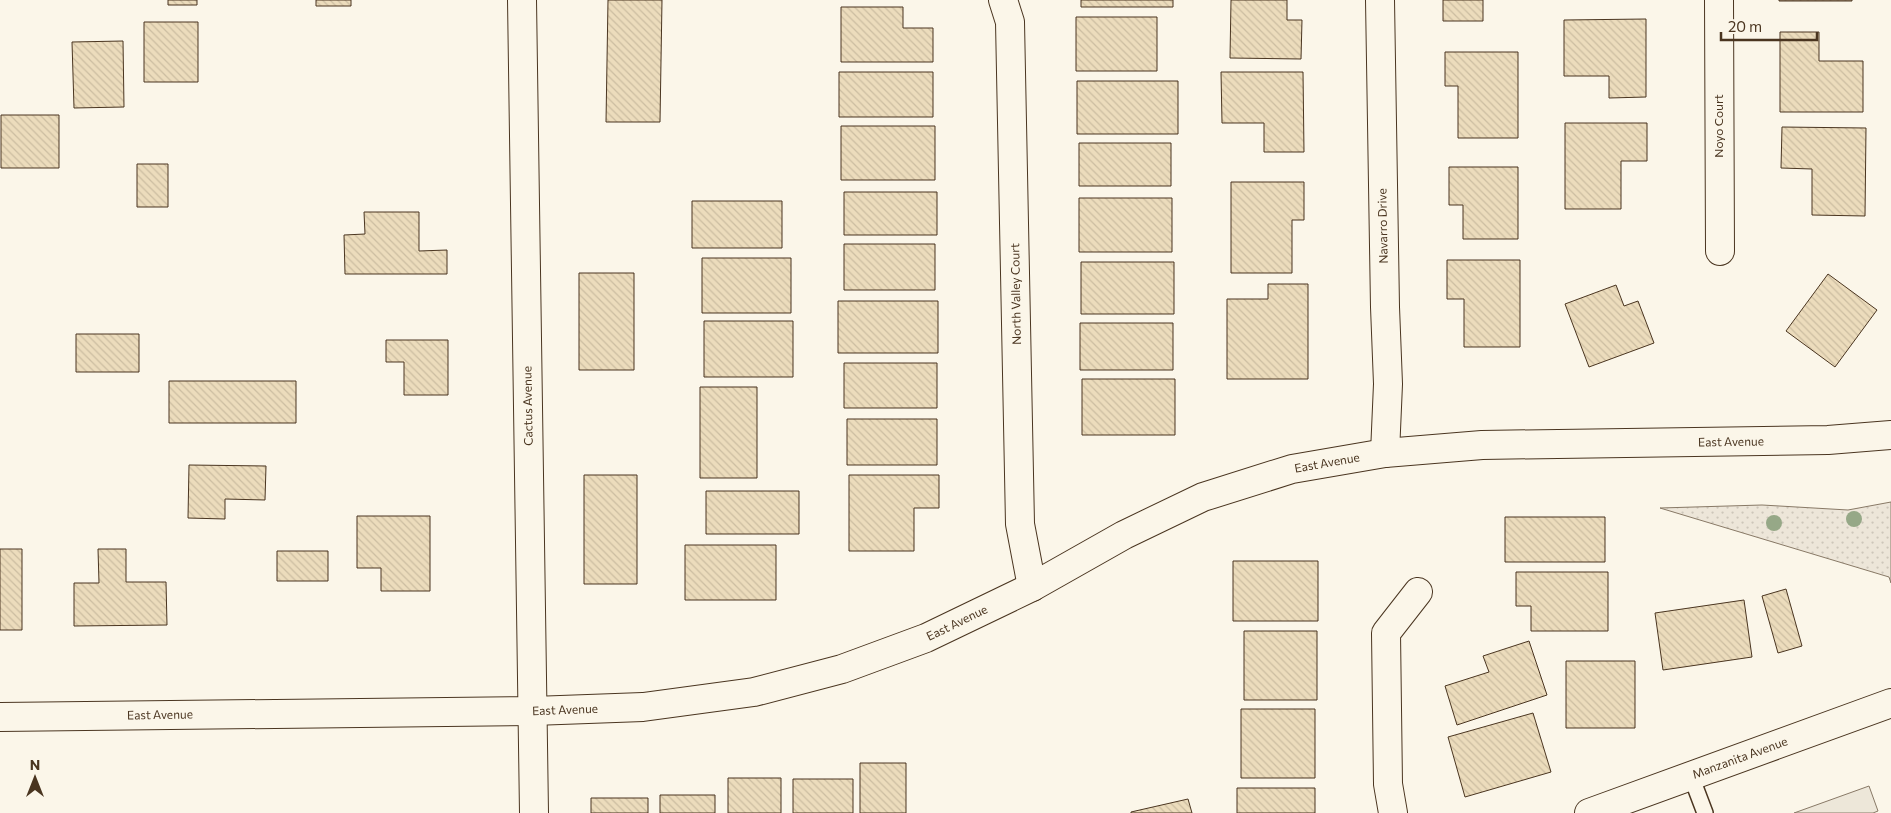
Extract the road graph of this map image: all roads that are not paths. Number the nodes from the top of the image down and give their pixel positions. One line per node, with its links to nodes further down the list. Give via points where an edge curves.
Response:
1 (522, 0): 11 (street, Cactus Avenue)
2 (1003, 0): 8 (street, North Valley Court, via 1010,22 1020,524)
3 (1380, 0): 7 (street, Navarro Drive, via 1388,384)
4 (1719, 0): 5 (street, Noyo Court)
5 (1720, 251)
6 (1891, 435): 7 (street, East Avenue, via 1828,440 1482,445)
7 (1386, 452): 8 (street, East Avenue, via 1292,468 1204,497 1124,535)
8 (1032, 587): 11 (street, East Avenue, via 926,638 842,669 763,689 643,707)
9 (1418, 592): 15 (street, via 1386,633 1388,784)
10 (1891, 703): 13 (street, Manzanita Avenue)
11 (533, 711): 12 (street, East Avenue); 14 (street, Cactus Avenue)
12 (0, 717)
13 (1691, 776): 16 (street, Manzanita Avenue); 17 (lane)
14 (534, 813)
15 (1393, 813)
16 (1589, 813)
17 (1704, 813)

